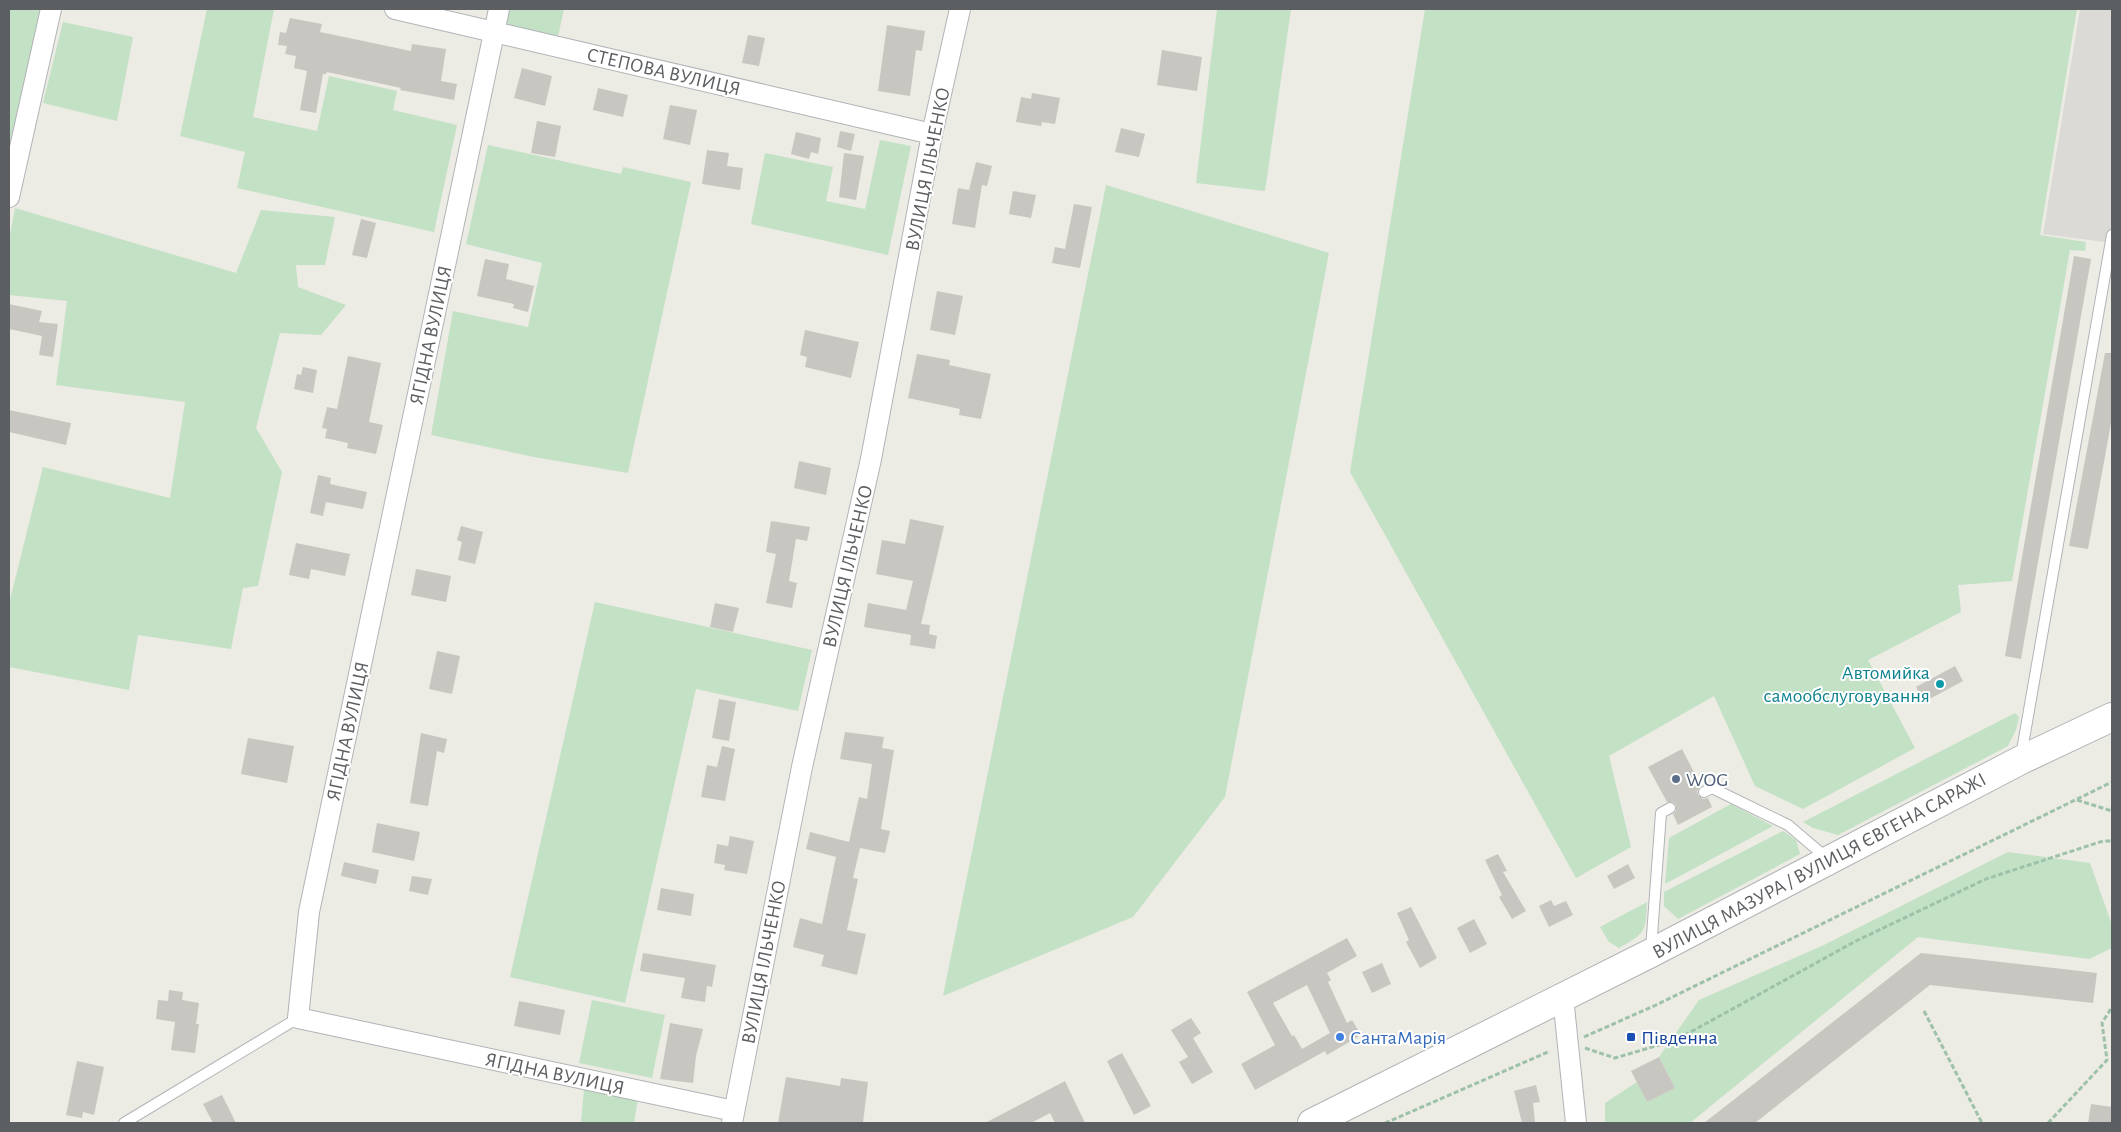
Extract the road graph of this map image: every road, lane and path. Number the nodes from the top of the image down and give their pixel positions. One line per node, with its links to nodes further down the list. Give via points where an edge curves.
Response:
1 (51, 9): 7 (street)
2 (395, 9): 5 (street, СТЕПОВА ВУЛИЦЯ)
3 (499, 9): 5 (street, ЯГІДНА ВУЛИЦЯ)
4 (960, 9): 6 (street, ВУЛИЦЯ ІЛЬЧЕНКО)
5 (494, 32): 6 (street, СТЕПОВА ВУЛИЦЯ); 22 (street, ЯГІДНА ВУЛИЦЯ, via 309,912)
6 (932, 134): 27 (street, ВУЛИЦЯ ІЛЬЧЕНКО, via 871,459 802,767)
7 (9, 197)
8 (2112, 235): 10 (lane)
9 (2112, 717): 10 (main road, ВУЛИЦЯ МАЗУРА / ВУЛИЦЯ ЄВГЕНА САРАЖІ)
10 (2021, 760): 17 (main road, ВУЛИЦЯ МАЗУРА / ВУЛИЦЯ ЄВГЕНА САРАЖІ)
11 (2112, 782): 13 (path)
12 (1704, 792): 17 (lane, via 1712,788 1788,825)
13 (2076, 800): 15 (path); 23 (path, via 1656,1006)
14 (1670, 808): 18 (lane, via 1661,813)
15 (2112, 811)
16 (2112, 841): 23 (path, via 2103,841 1986,879 1856,941 1676,1040 1615,1058)
17 (1829, 860): 18 (main road, ВУЛИЦЯ МАЗУРА / ВУЛИЦЯ ЄВГЕНА САРАЖІ)
18 (1651, 953): 19 (main road, ВУЛИЦЯ МАЗУРА / ВУЛИЦЯ ЄВГЕНА САРАЖІ)
19 (1563, 998): 23 (street); 26 (main road, ВУЛИЦЯ МАЗУРА / ВУЛИЦЯ ЄВГЕНА САРАЖІ)
20 (2112, 1007): 25 (path, via 2102,1023)
21 (1924, 1010): 32 (path)
22 (298, 1018): 27 (street, ЯГІДНА ВУЛИЦЯ); 28 (lane)
23 (1569, 1043): 30 (path); 31 (street)
24 (2112, 1056): 25 (path)
25 (2108, 1060): 33 (path)
26 (1356, 1112): 29 (main road, ВУЛИЦЯ МАЗУРА / ВУЛИЦЯ ЄВГЕНА САРАЖІ)
27 (733, 1117)
28 (124, 1123)
29 (1312, 1123)
30 (1385, 1123)
31 (1576, 1123)
32 (1982, 1123)
33 (2048, 1123)

